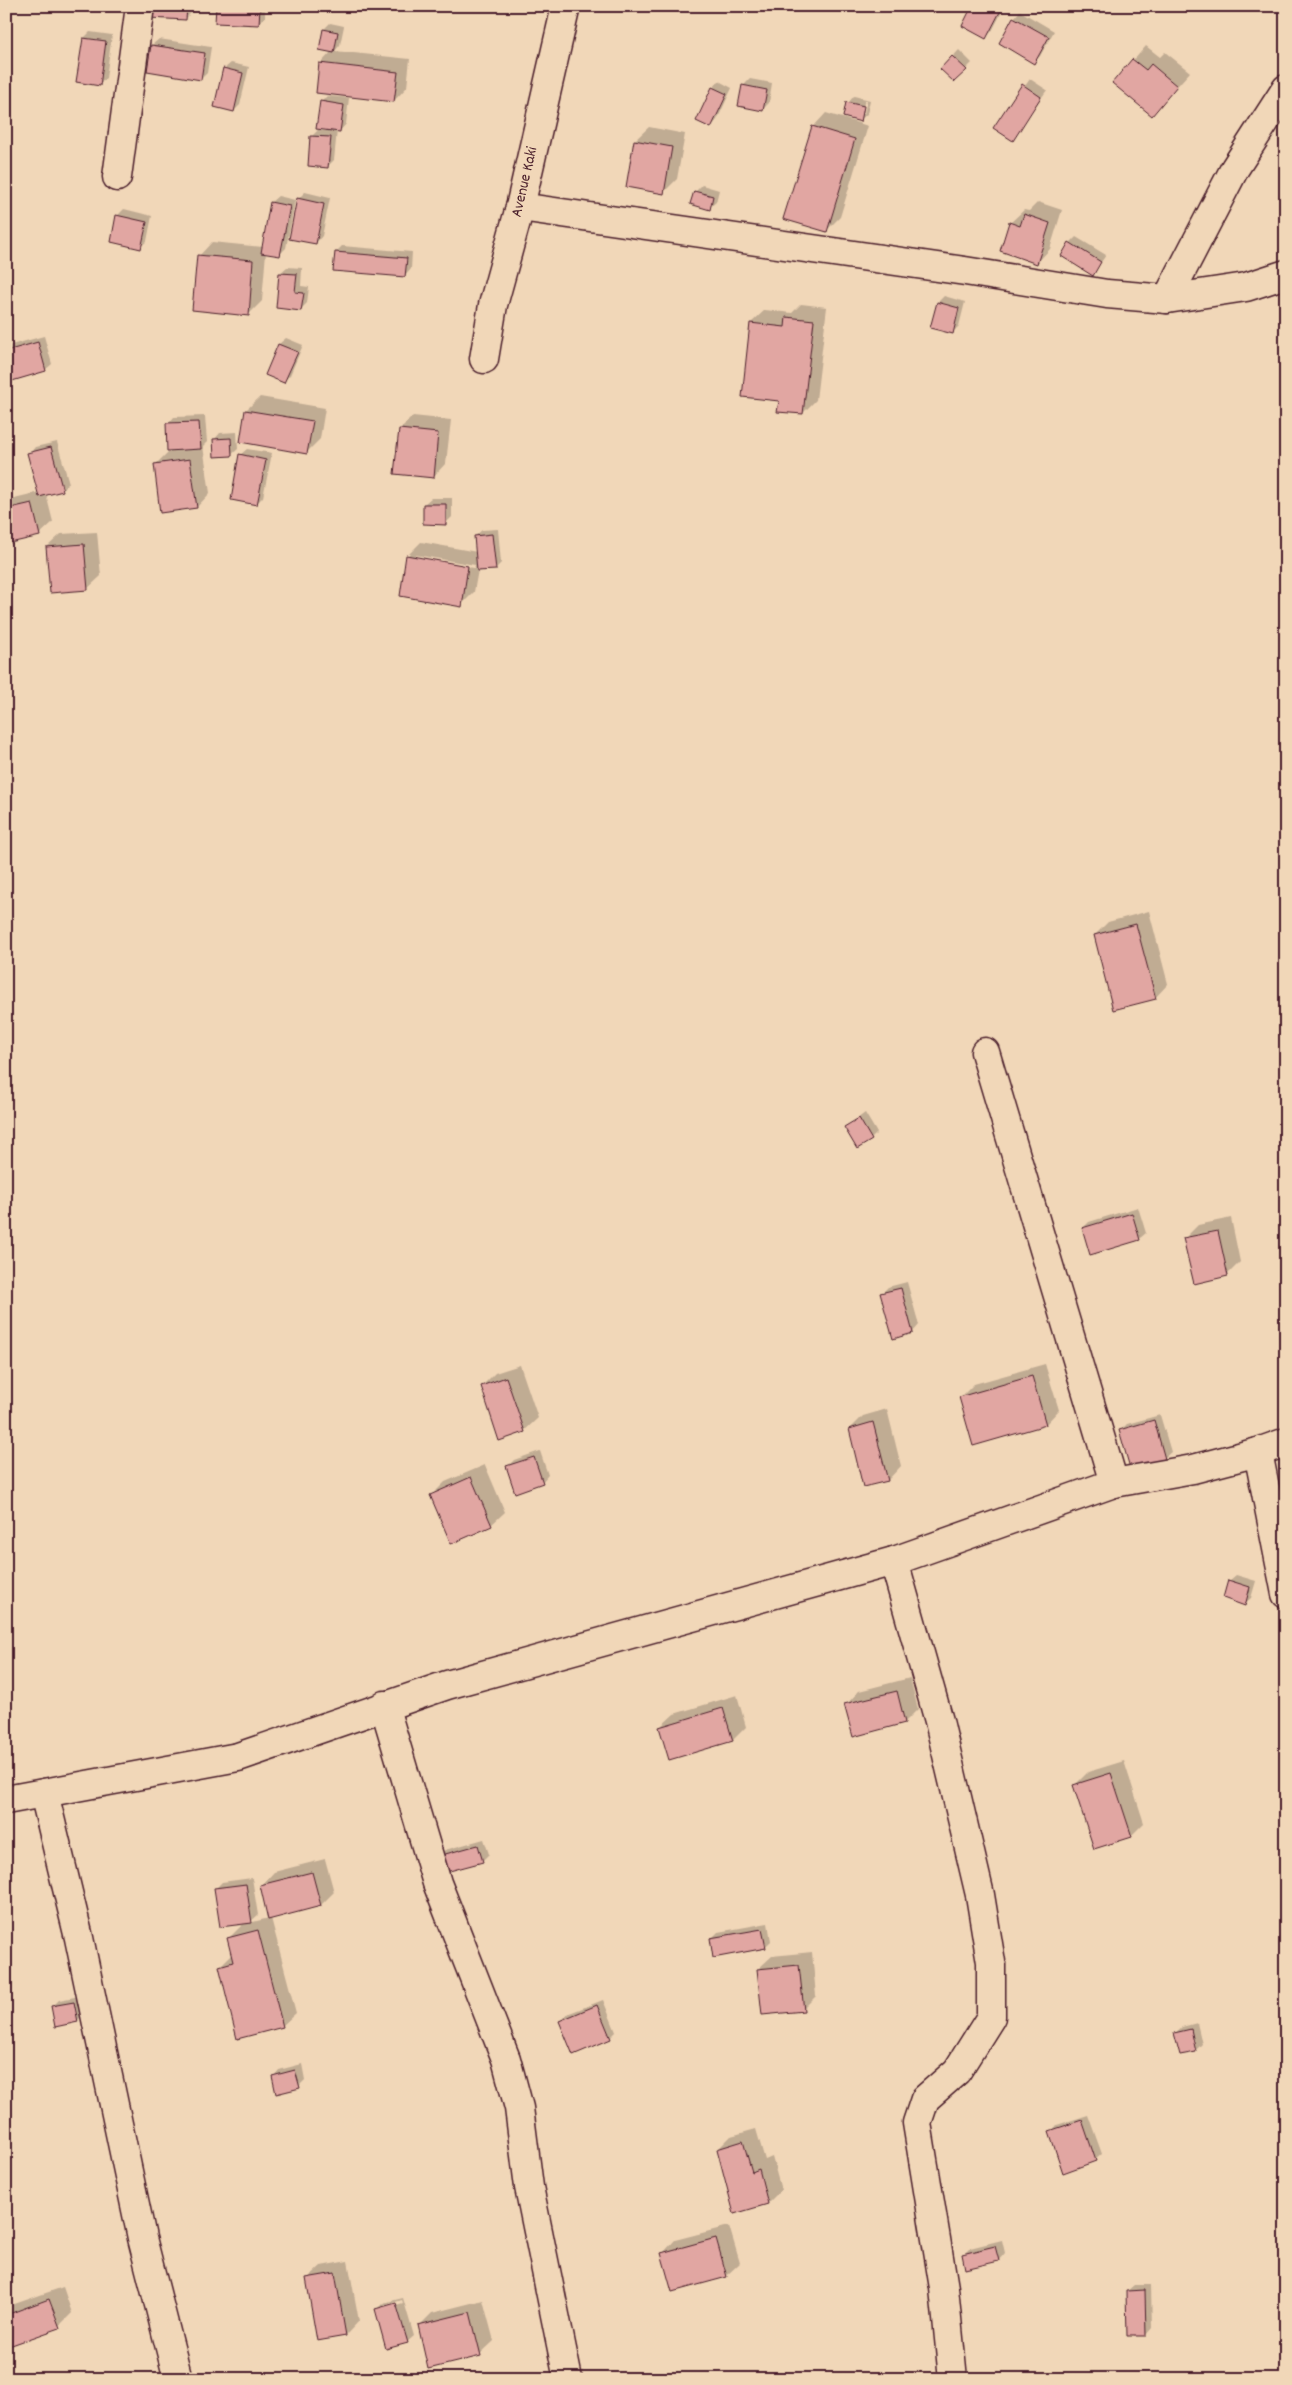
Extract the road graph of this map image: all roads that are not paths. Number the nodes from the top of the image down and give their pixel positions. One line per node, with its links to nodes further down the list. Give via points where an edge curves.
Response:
1 (140, 6): 4 (street)
2 (566, 6): 5 (street, Avenue Kaki)
3 (1286, 89): 7 (street, via 1236,168)
4 (117, 177)
5 (520, 207): 7 (street, via 1107,294); 8 (street, Avenue Kaki, via 493,305)
6 (1286, 274): 7 (street, via 1246,287)
7 (1167, 299)
8 (484, 359)
9 (985, 1052): 12 (street)
10 (1286, 1442): 11 (street)
11 (1258, 1452): 12 (street, via 1193,1469); 14 (street)
12 (1114, 1483): 13 (street)
13 (894, 1561): 15 (street); 20 (street, via 939,1721 980,1895 991,1962 991,2017 957,2071 925,2099 917,2123 944,2288)
14 (1286, 1594)
15 (384, 1706): 16 (street, via 238,1757); 19 (street, via 437,1883 506,2059 519,2108 528,2187)
16 (44, 1793): 17 (street); 18 (street, via 79,1938 142,2238)
17 (6, 1800)
18 (178, 2379)
19 (568, 2379)
20 (953, 2379)

